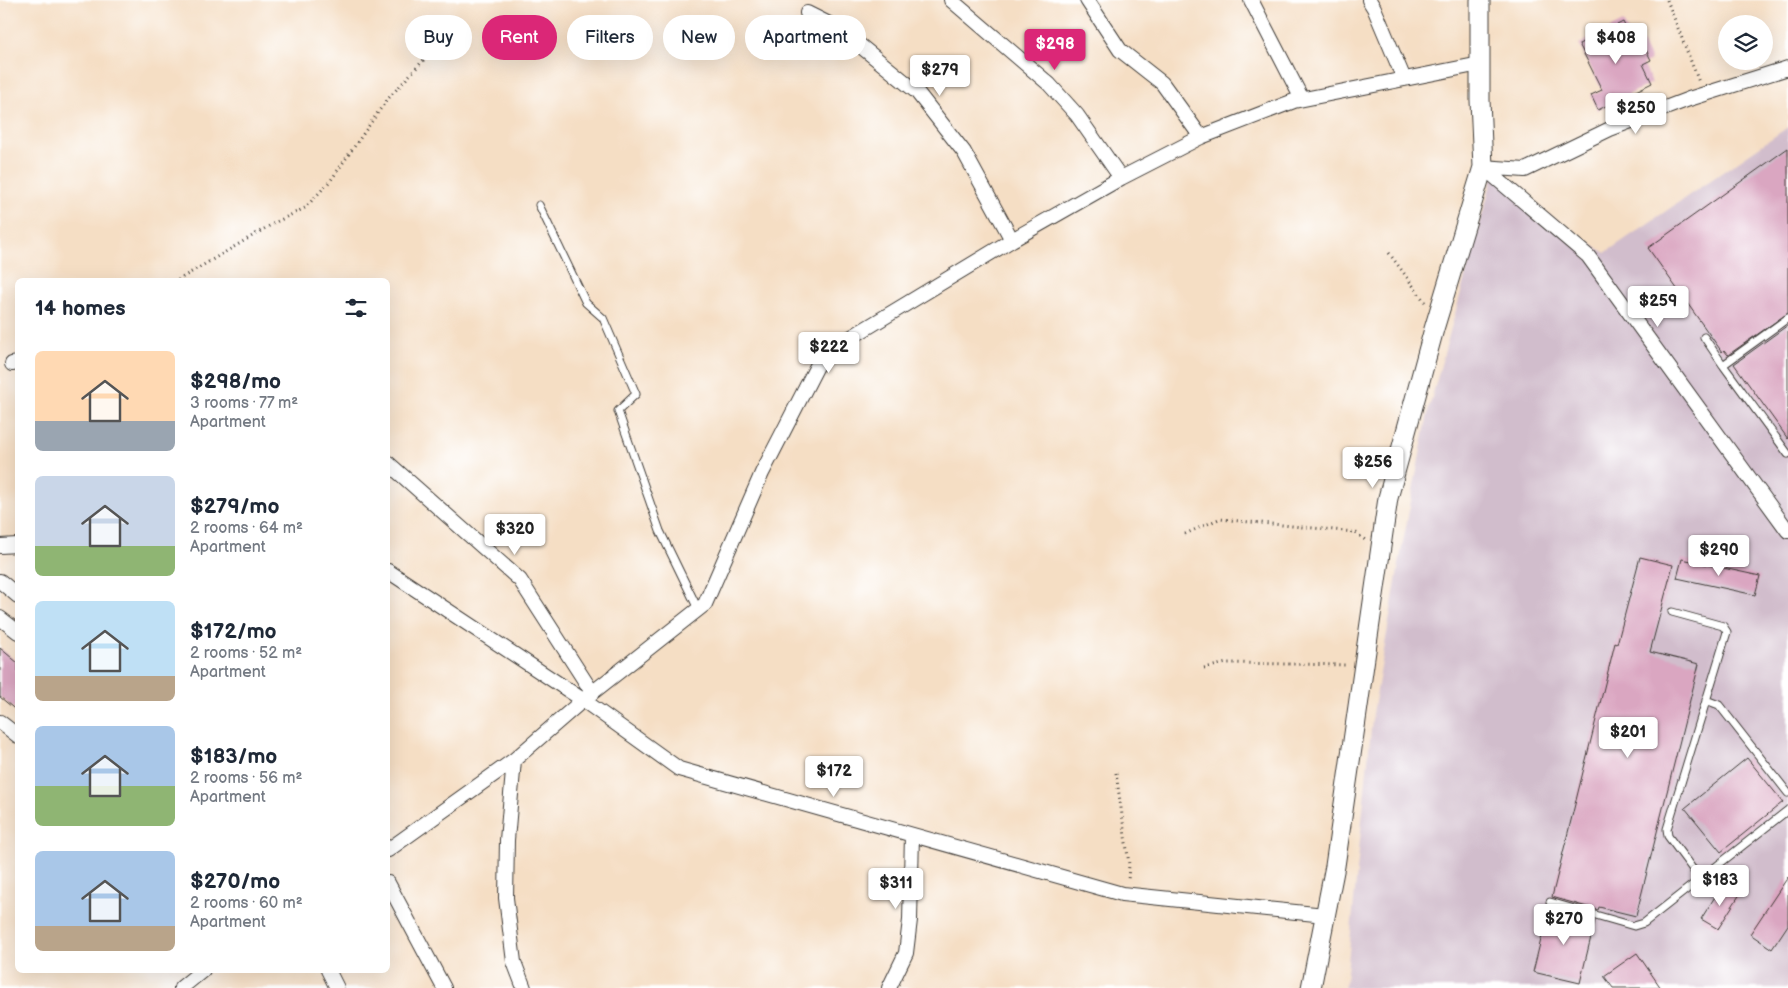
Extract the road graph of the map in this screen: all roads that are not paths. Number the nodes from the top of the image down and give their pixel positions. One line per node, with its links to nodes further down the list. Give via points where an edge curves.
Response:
1 (951, 0): 13 (street, via 1049,84 1077,115)
2 (1087, 0): 11 (street, via 1120,50 1162,82)
3 (1252, 0): 10 (street)
4 (1369, 0): 9 (street)
5 (1480, 0): 7 (main road)
6 (807, 14): 15 (street, via 841,30 917,92 964,152)
7 (1480, 64): 9 (street); 12 (main road)
8 (1788, 68): 12 (street, via 1704,94 1610,129 1525,170)
9 (1404, 79): 10 (street)
10 (1302, 99): 11 (street)
11 (1201, 137): 13 (street)
12 (1483, 168): 21 (street, via 1588,256); 43 (main road, via 1388,498)
13 (1121, 178): 15 (street)
14 (539, 205): 27 (lane, via 586,303 603,318 636,394 618,411 660,531)
15 (1012, 240): 27 (street, via 846,341 818,364 762,473 705,604)
16 (1788, 318): 18 (lane)
17 (1704, 337): 18 (lane)
18 (1723, 365): 19 (lane)
19 (1788, 454)
20 (390, 465): 31 (street, via 520,580)
21 (1788, 531)
22 (15, 544): 23 (street)
23 (0, 546)
24 (390, 572): 31 (street)
25 (0, 580): 26 (street)
26 (15, 593)
27 (699, 610): 31 (street)
28 (1672, 612): 32 (lane, via 1723,626 1727,632)
29 (0, 618): 30 (street)
30 (15, 630)
31 (588, 696): 35 (street); 38 (street, via 679,769)
32 (1706, 700): 36 (lane, via 1719,705); 40 (lane, via 1667,829 1668,836)
33 (0, 722): 34 (street)
34 (15, 734)
35 (514, 760): 39 (street); 49 (street, via 506,898 514,962)
36 (1788, 793)
37 (1788, 810): 40 (lane)
38 (912, 835): 43 (street, via 1127,895); 50 (street, via 906,953)
39 (390, 849)
40 (1700, 879): 42 (lane, via 1644,923 1634,926)
41 (390, 887): 48 (street)
42 (1550, 902)
43 (1326, 915): 51 (main road)
44 (199, 973): 46 (street)
45 (330, 973): 47 (street)
46 (181, 988)
47 (337, 988)
48 (444, 988)
49 (524, 988)
50 (889, 988)
51 (1312, 988)

